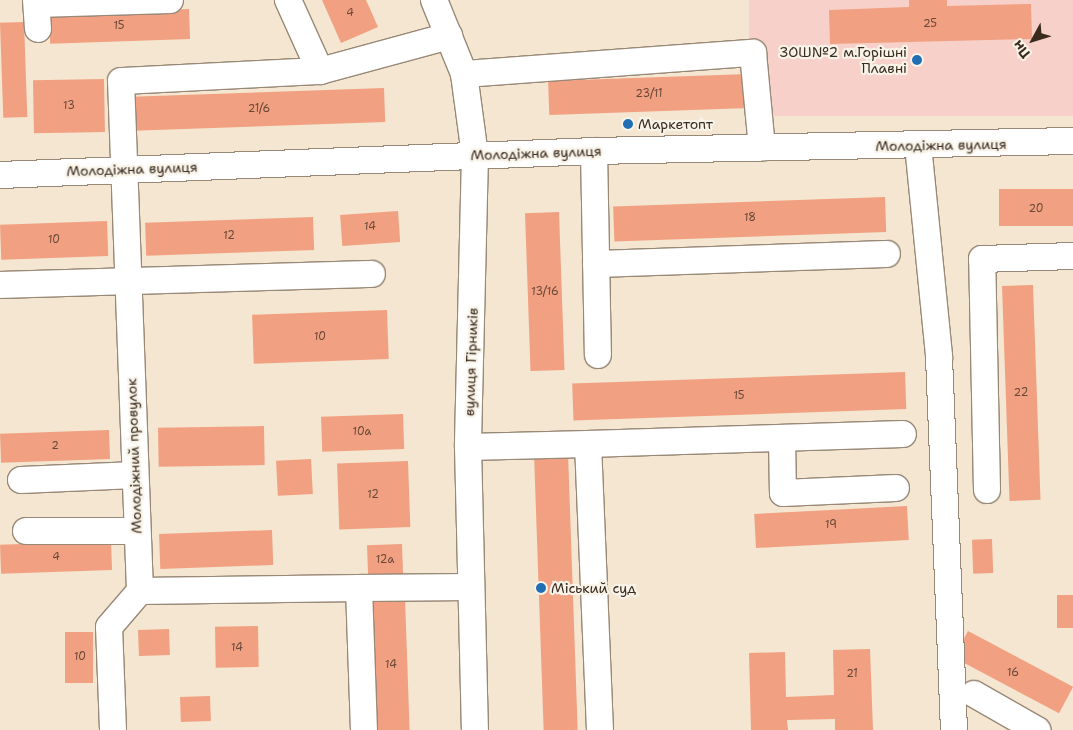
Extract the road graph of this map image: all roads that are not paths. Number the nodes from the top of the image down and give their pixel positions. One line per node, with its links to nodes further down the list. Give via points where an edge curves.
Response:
1 (170, 0): 4 (street)
2 (288, 0): 6 (street)
3 (434, 0): 5 (street, вулиця Гірників)
4 (37, 11)
5 (449, 36): 6 (street); 7 (street, вулиця Гірників)
6 (320, 71): 13 (street, Молодіжний провулок, via 121,82)
7 (464, 74): 10 (street, via 753,53); 12 (street, вулиця Гірників)
8 (1073, 141): 9 (street, Молодіжна вулиця)
9 (918, 145): 10 (street, Молодіжна вулиця); 40 (street, via 939,357)
10 (762, 148): 11 (street, Молодіжна вулиця)
11 (594, 151): 12 (street, Молодіжна вулиця); 17 (street)
12 (475, 155): 13 (street, Молодіжна вулиця); 25 (street, вулиця Гірників)
13 (123, 170): 14 (street, Молодіжна вулиця); 19 (street, Молодіжний провулок)
14 (0, 174)
15 (887, 254): 17 (street)
16 (1073, 256): 29 (street, via 982,259)
17 (596, 264): 21 (street)
18 (372, 274): 19 (street)
19 (128, 282): 20 (street); 26 (street, Молодіжний провулок)
20 (0, 285)
21 (598, 355)
22 (902, 434): 23 (street)
23 (782, 438): 24 (street); 28 (street, via 783,493)
24 (588, 444): 25 (street); 39 (street)
25 (468, 447): 32 (street, вулиця Гірників)
26 (135, 475): 27 (street); 30 (street, Молодіжний провулок)
27 (21, 480)
28 (896, 488)
29 (987, 490)
30 (138, 530): 31 (street); 34 (street, Молодіжний провулок)
31 (26, 531)
32 (471, 587): 33 (street); 38 (street, вулиця Гірників)
33 (359, 588): 34 (street); 37 (street)
34 (140, 591): 36 (street, via 109,627)
35 (974, 694): 41 (street)
36 (113, 730)
37 (364, 730)
38 (475, 730)
39 (600, 730)
40 (954, 730)
41 (1037, 730)

